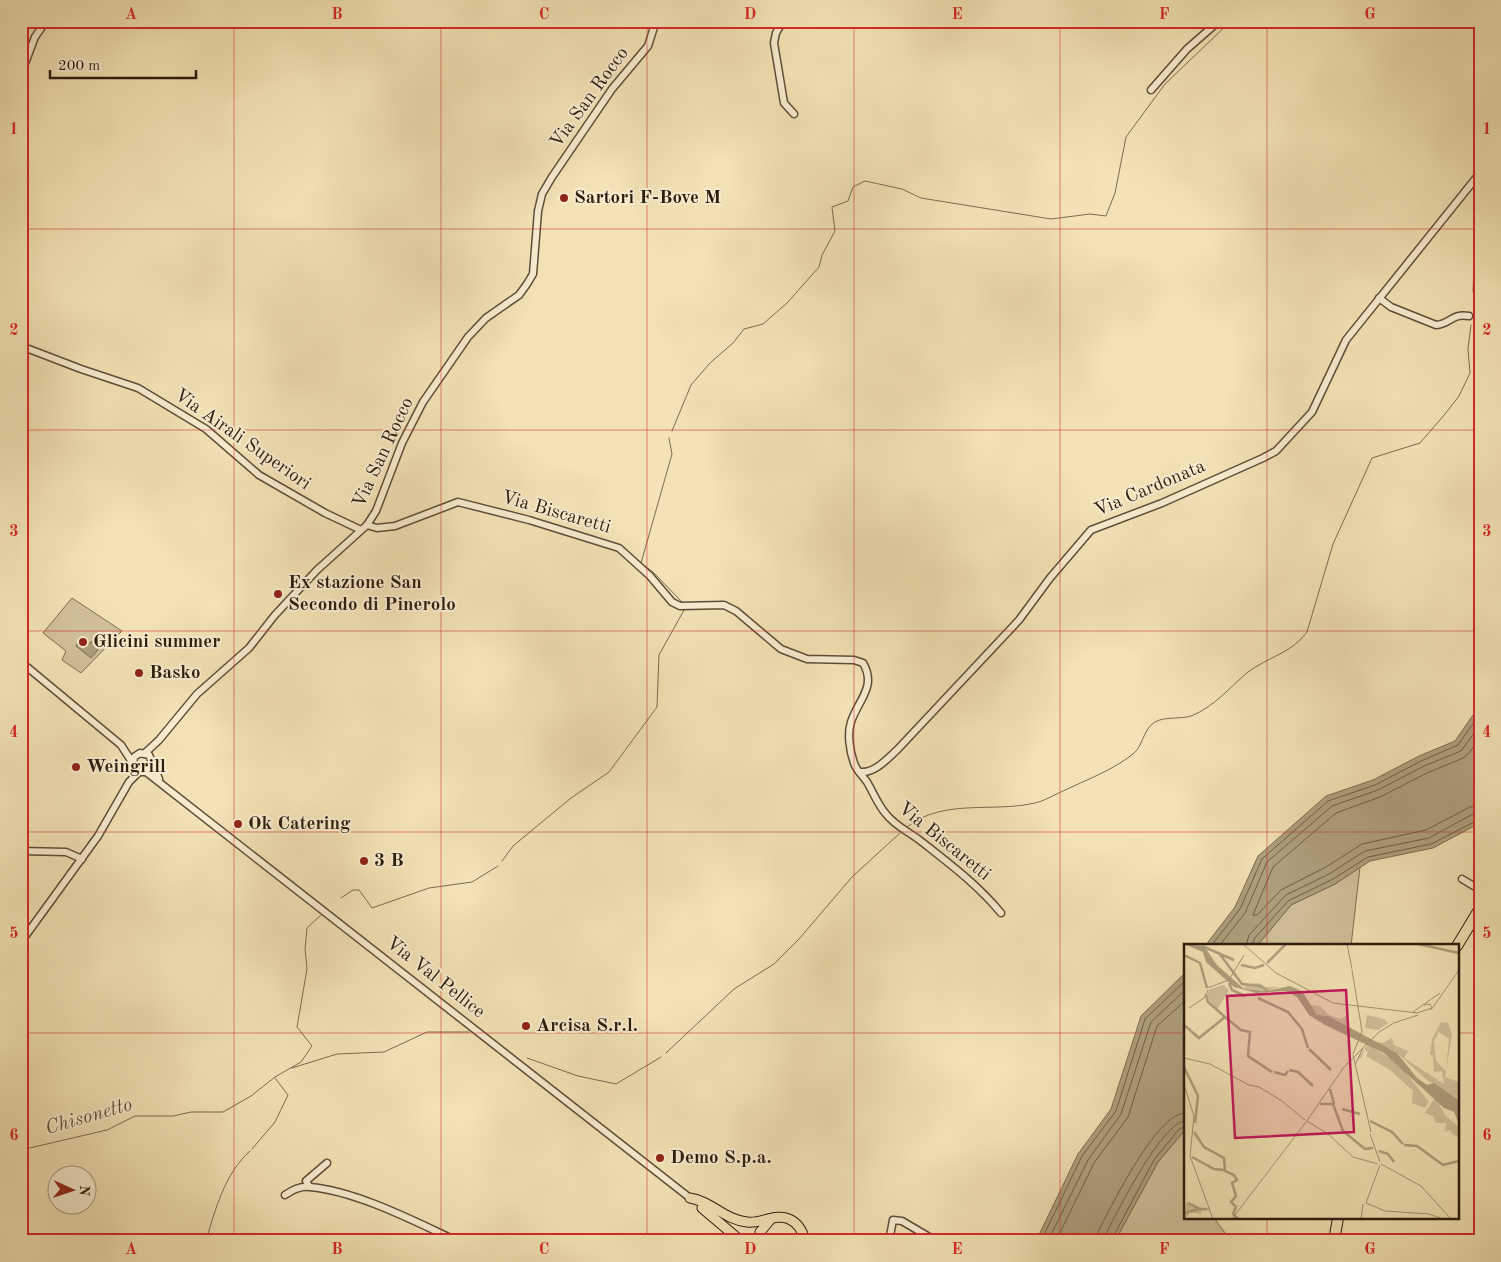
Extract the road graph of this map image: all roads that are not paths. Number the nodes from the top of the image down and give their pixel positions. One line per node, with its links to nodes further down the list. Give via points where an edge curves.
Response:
1 (46, 21): 5 (street, via 35,36)
2 (656, 21): 12 (street, Via San Rocco, via 648,46 612,89 542,194 536,256 527,284 519,295 486,318 468,337 423,402 402,443 376,511)
3 (783, 21): 7 (street, via 774,43 784,103)
4 (1219, 21): 6 (street)
5 (21, 74)
6 (1151, 90)
7 (794, 114)
8 (1480, 173): 9 (street, Via Cardonata)
9 (1379, 298): 10 (street, via 1436,326 1454,315); 20 (street, Via Cardonata, via 1346,340 1312,412 1276,451 1162,503 1091,530 1019,620 897,750 876,767)
10 (1468, 316)
11 (21, 346): 12 (street, Via Airali Superiori, via 138,388 206,429 259,475 324,513)
12 (364, 528): 14 (street, Via San Rocco, via 288,601 249,648 198,694); 20 (street, Via Biscaretti, via 395,526 458,502 520,518 614,545 650,576 672,602 680,606 724,605 781,649 807,659 863,663 868,673 868,684 849,733 855,766)
13 (21, 662): 15 (street)
14 (159, 740): 16 (street, Via San Rocco); 17 (street, Via San Rocco)
15 (121, 745): 16 (street); 18 (street, Via Val Pellice)
16 (142, 753): 17 (street); 18 (street, Via San Rocco, via 134,757)
17 (152, 763): 19 (street); 22 (street)
18 (132, 764): 19 (street, Via Val Pellice); 21 (street)
19 (143, 772): 21 (street); 22 (street, Via Val Pellice)
20 (861, 772): 28 (street, Via Biscaretti, via 885,814 976,885)
21 (129, 782): 24 (street)
22 (160, 782): 36 (street, Via Val Pellice)
23 (21, 851): 24 (street, via 66,852)
24 (82, 859): 30 (street)
25 (1462, 879): 26 (street)
26 (1477, 888)
27 (1480, 908): 31 (highway)
28 (1001, 913)
29 (1480, 918): 32 (highway)
30 (21, 942)
31 (1458, 944)
32 (1458, 952)
33 (327, 1163): 34 (street, via 306,1181)
34 (309, 1186): 35 (street, via 295,1188); 40 (street, via 364,1200)
35 (285, 1195)
36 (690, 1198): 37 (main road, via 734,1220 749,1223); 41 (main road)
37 (772, 1218): 42 (main road, via 760,1232); 43 (main road, via 789,1219 799,1227)
38 (1338, 1220): 46 (highway)
39 (1343, 1220): 47 (highway)
40 (457, 1241)
41 (741, 1241)
42 (760, 1241)
43 (805, 1241)
44 (889, 1241): 45 (street, via 893,1220 902,1220)
45 (936, 1241)
46 (1334, 1241)
47 (1339, 1241)

